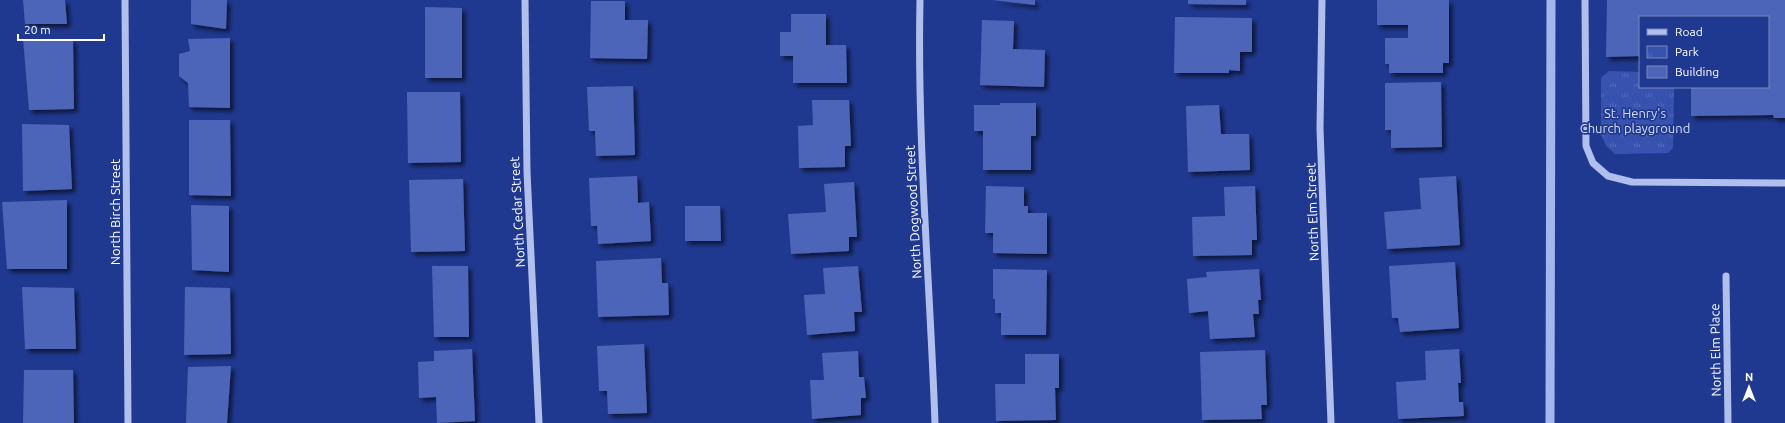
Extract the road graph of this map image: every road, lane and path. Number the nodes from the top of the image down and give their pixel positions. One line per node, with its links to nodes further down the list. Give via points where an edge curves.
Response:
1 (125, 0): 8 (street, North Birch Street)
2 (525, 0): 9 (street, North Cedar Street, via 526,172)
3 (920, 0): 10 (street, North Dogwood Street, via 923,186)
4 (1322, 0): 11 (street, North Elm Street, via 1320,129)
5 (1585, 0): 6 (street, via 1586,146 1592,163 1608,176 1632,182)
6 (1785, 183)
7 (1726, 276): 12 (street, North Elm Place)
8 (128, 423)
9 (539, 423)
10 (935, 423)
11 (1331, 423)
12 (1728, 423)

